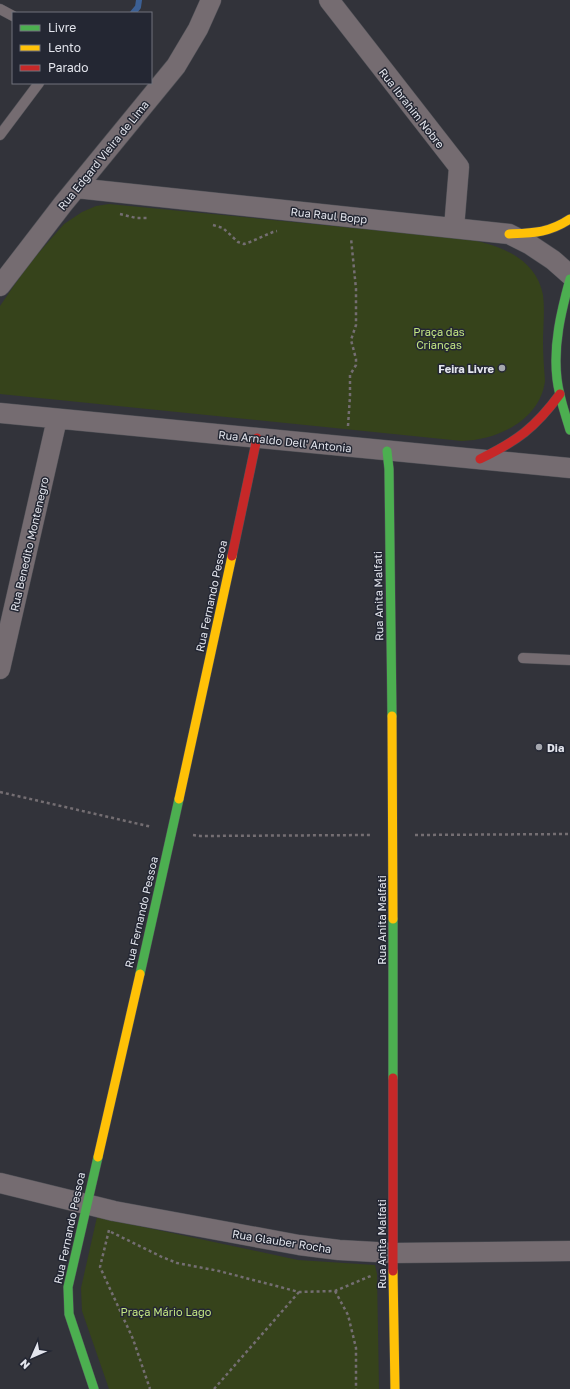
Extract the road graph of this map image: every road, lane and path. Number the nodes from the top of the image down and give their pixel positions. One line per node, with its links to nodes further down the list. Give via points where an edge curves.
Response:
1 (211, 0): 7 (street, Rua Edgard Vieira de Lima, via 198,29 176,66)
2 (329, 0): 9 (street, Rua Ibrahim Nobre, via 459,167)
3 (0, 9): 4 (lane)
4 (12, 15)
5 (38, 84): 6 (lane)
6 (0, 135)
7 (76, 188): 9 (street, Rua Raul Bopp); 14 (street, Rua Edgard Vieira de Lima)
8 (570, 219): 10 (street, via 545,232)
9 (454, 228): 10 (street, Rua Raul Bopp)
10 (509, 234): 12 (street, Rua Raul Bopp, via 553,260)
11 (351, 238): 20 (path, via 356,289 356,325 351,340 356,365 350,375)
12 (570, 275)
13 (570, 279): 15 (street, via 557,337 557,380)
14 (0, 286)
15 (560, 394): 18 (street); 22 (street, via 544,415 522,436)
16 (0, 413): 17 (street, Rua Arnaldo Dell' Antonia)
17 (57, 418): 19 (street, Rua Arnaldo Dell' Antonia); 26 (street, Rua Benedito Montenegro)
18 (570, 430)
19 (258, 438): 20 (street, Rua Arnaldo Dell' Antonia); 28 (street, Rua Fernando Pessoa)
20 (347, 447): 21 (street, Rua Arnaldo Dell' Antonia)
21 (387, 450): 22 (street, Rua Arnaldo Dell' Antonia); 30 (street, Rua Anita Malfati)
22 (480, 459): 23 (street, Rua Arnaldo Dell' Antonia)
23 (570, 468)
24 (523, 658): 25 (lane)
25 (570, 660)
26 (0, 669)
27 (0, 792): 28 (path)
28 (172, 832): 30 (path, via 200,836); 32 (street, Rua Fernando Pessoa)
29 (570, 834): 30 (path)
30 (393, 835): 37 (street, Rua Anita Malfati)
31 (0, 1183): 32 (street, Rua Glauber Rocha)
32 (86, 1205): 33 (street, Rua Glauber Rocha); 34 (street, Rua Fernando Pessoa)
33 (114, 1211): 35 (path); 37 (street, Rua Glauber Rocha, via 299,1246)
34 (81, 1230): 35 (path, via 95,1227); 41 (street, Rua Fernando Pessoa, via 68,1287 69,1314)
35 (109, 1231): 40 (path, via 177,1263); 42 (path, via 100,1267 134,1340)
36 (570, 1251): 37 (street, Rua Glauber Rocha)
37 (394, 1253): 38 (street, Rua Anita Malfati)
38 (393, 1282): 39 (path, via 377,1274); 45 (street, Rua Anita Malfati)
39 (335, 1291): 40 (path); 44 (path, via 348,1315 356,1348)
40 (299, 1292): 43 (path)
41 (94, 1389)
42 (150, 1389)
43 (214, 1389)
44 (356, 1389)
45 (395, 1389)

